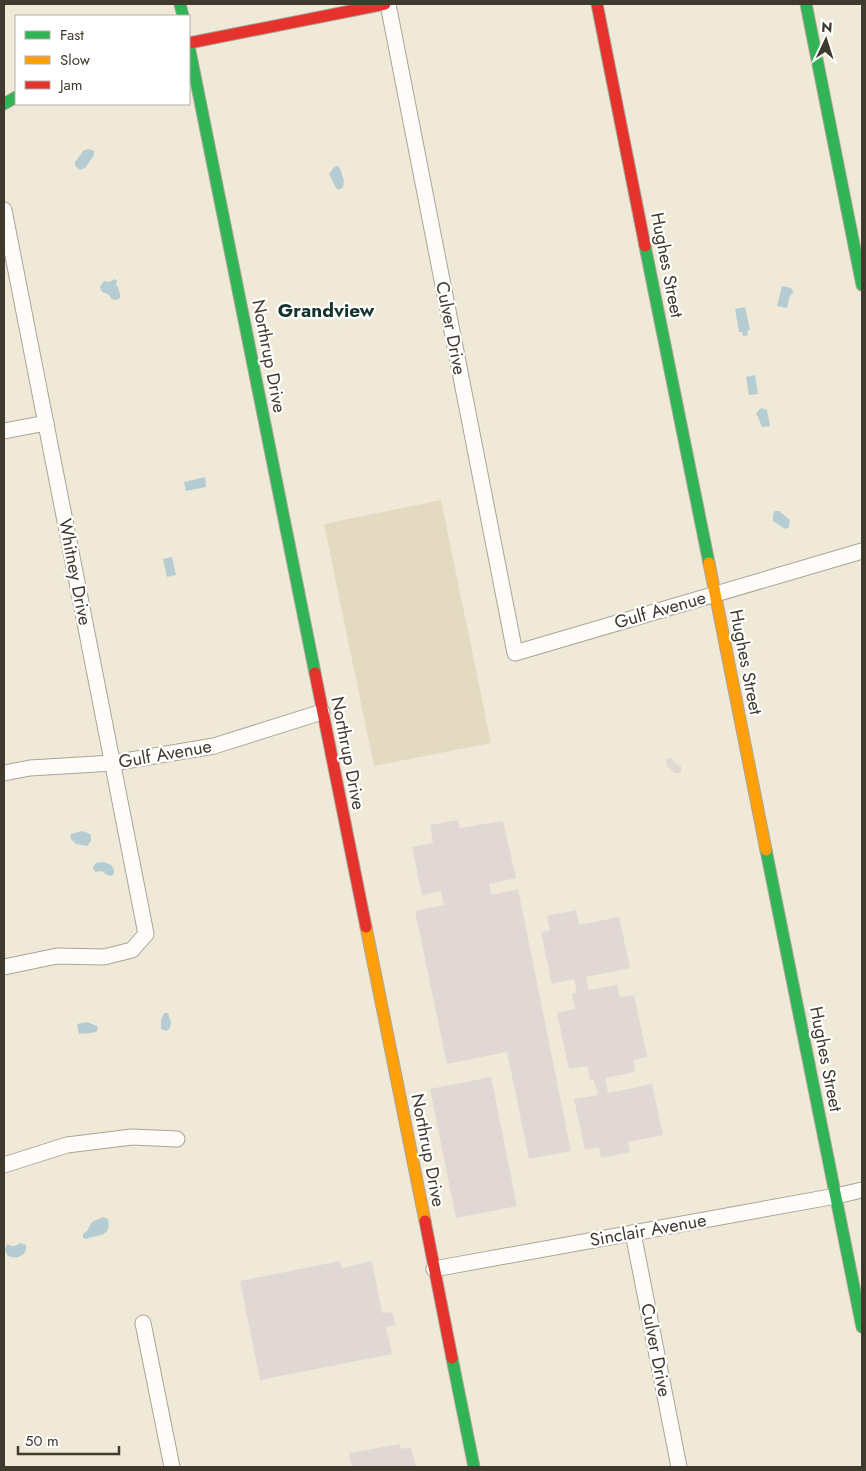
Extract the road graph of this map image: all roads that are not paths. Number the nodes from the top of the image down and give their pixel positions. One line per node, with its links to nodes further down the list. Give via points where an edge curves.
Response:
1 (386, 4): 4 (street); 15 (street, Culver Drive)
2 (597, 4): 14 (street, Hughes Street)
3 (806, 4): 10 (street)
4 (190, 45)
5 (190, 50): 16 (street, Northrup Drive)
6 (15, 98): 7 (street)
7 (4, 104)
8 (4, 210): 9 (street, Whitney Drive)
9 (6, 235): 11 (street, Whitney Drive)
10 (862, 285)
11 (46, 422): 12 (street); 17 (street, Whitney Drive)
12 (4, 431)
13 (862, 550): 14 (street, Gulf Avenue)
14 (715, 594): 15 (street, Gulf Avenue); 23 (street, Hughes Street)
15 (515, 652)
16 (322, 712): 17 (street, Gulf Avenue, via 214,746); 25 (street, Northrup Drive)
17 (113, 763): 18 (street, Gulf Avenue, via 30,768); 19 (street, Whitney Drive, via 146,934 132,950 104,957 57,956)
18 (4, 773)
19 (4, 967)
20 (177, 1139): 21 (street, via 132,1137 67,1145)
21 (4, 1165)
22 (862, 1190): 23 (street, Sinclair Avenue)
23 (836, 1196): 24 (street, Sinclair Avenue); 27 (street, Hughes Street)
24 (633, 1233): 25 (street, Sinclair Avenue); 30 (street, Culver Drive)
25 (434, 1269): 29 (street, Northrup Drive)
26 (143, 1323): 28 (street)
27 (862, 1327)
28 (172, 1467)
29 (474, 1467)
30 (679, 1467)

